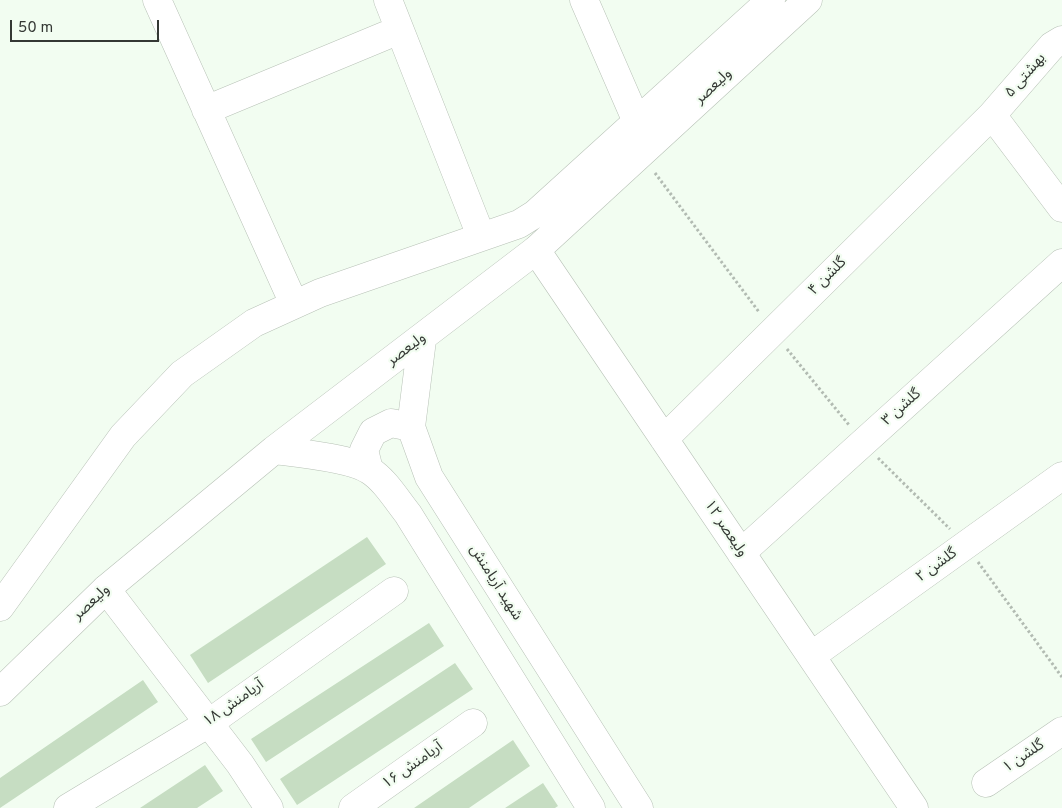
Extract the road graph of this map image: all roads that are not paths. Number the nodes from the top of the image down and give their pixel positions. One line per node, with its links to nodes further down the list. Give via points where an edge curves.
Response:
1 (156, 0): 8 (street)
2 (388, 0): 6 (street)
3 (584, 0): 10 (street)
4 (771, 0): 10 (street, ولیعصر)
5 (808, 0): 13 (street, ولیعصر)
6 (399, 30): 8 (street); 12 (street)
7 (1062, 40): 9 (street, بهشتی ۵, via 1052,46)
8 (206, 110): 15 (street)
9 (992, 115): 11 (street); 18 (street, گلشن ۴)
10 (637, 122): 12 (street, ولیعصر, via 535,214 519,224)
11 (1061, 206)
12 (481, 236): 15 (street, ولیعصر)
13 (536, 250): 16 (street, ولیعصر); 18 (street, ولیعصر ۱۲)
14 (1062, 263): 22 (street, گلشن ۳)
15 (294, 304): 25 (street, ولیعصر, via 254,323 182,374 123,436)
16 (422, 340): 17 (street, شهید آریامنش); 19 (street, ولیعصر)
17 (411, 427): 20 (street, via 391,423 373,432 364,450); 36 (street, شهید آریامنش, via 439,495)
18 (664, 439): 22 (street, ولیعصر ۱۲)
19 (274, 450): 20 (street, via 327,457); 23 (street, ولیعصر)
20 (368, 470): 35 (street, via 408,514)
21 (1062, 476): 26 (street, گلشن ۲)
22 (741, 553): 26 (street, ولیعصر ۱۲)
23 (106, 589): 27 (street, ولیعصر); 28 (street)
24 (394, 591): 28 (street, آریامنش ۱۸)
25 (0, 607)
26 (811, 656): 37 (street, ولیعصر ۱۲)
27 (0, 692)
28 (209, 723): 32 (street, آریامنش ۱۸); 33 (street)
29 (473, 723): 34 (street, آریامنش ۱۶)
30 (1062, 730): 31 (street, گلشن ۱)
31 (986, 783)
32 (68, 808)
33 (269, 808)
34 (353, 808)
35 (591, 808)
36 (638, 808)
37 (914, 808)

